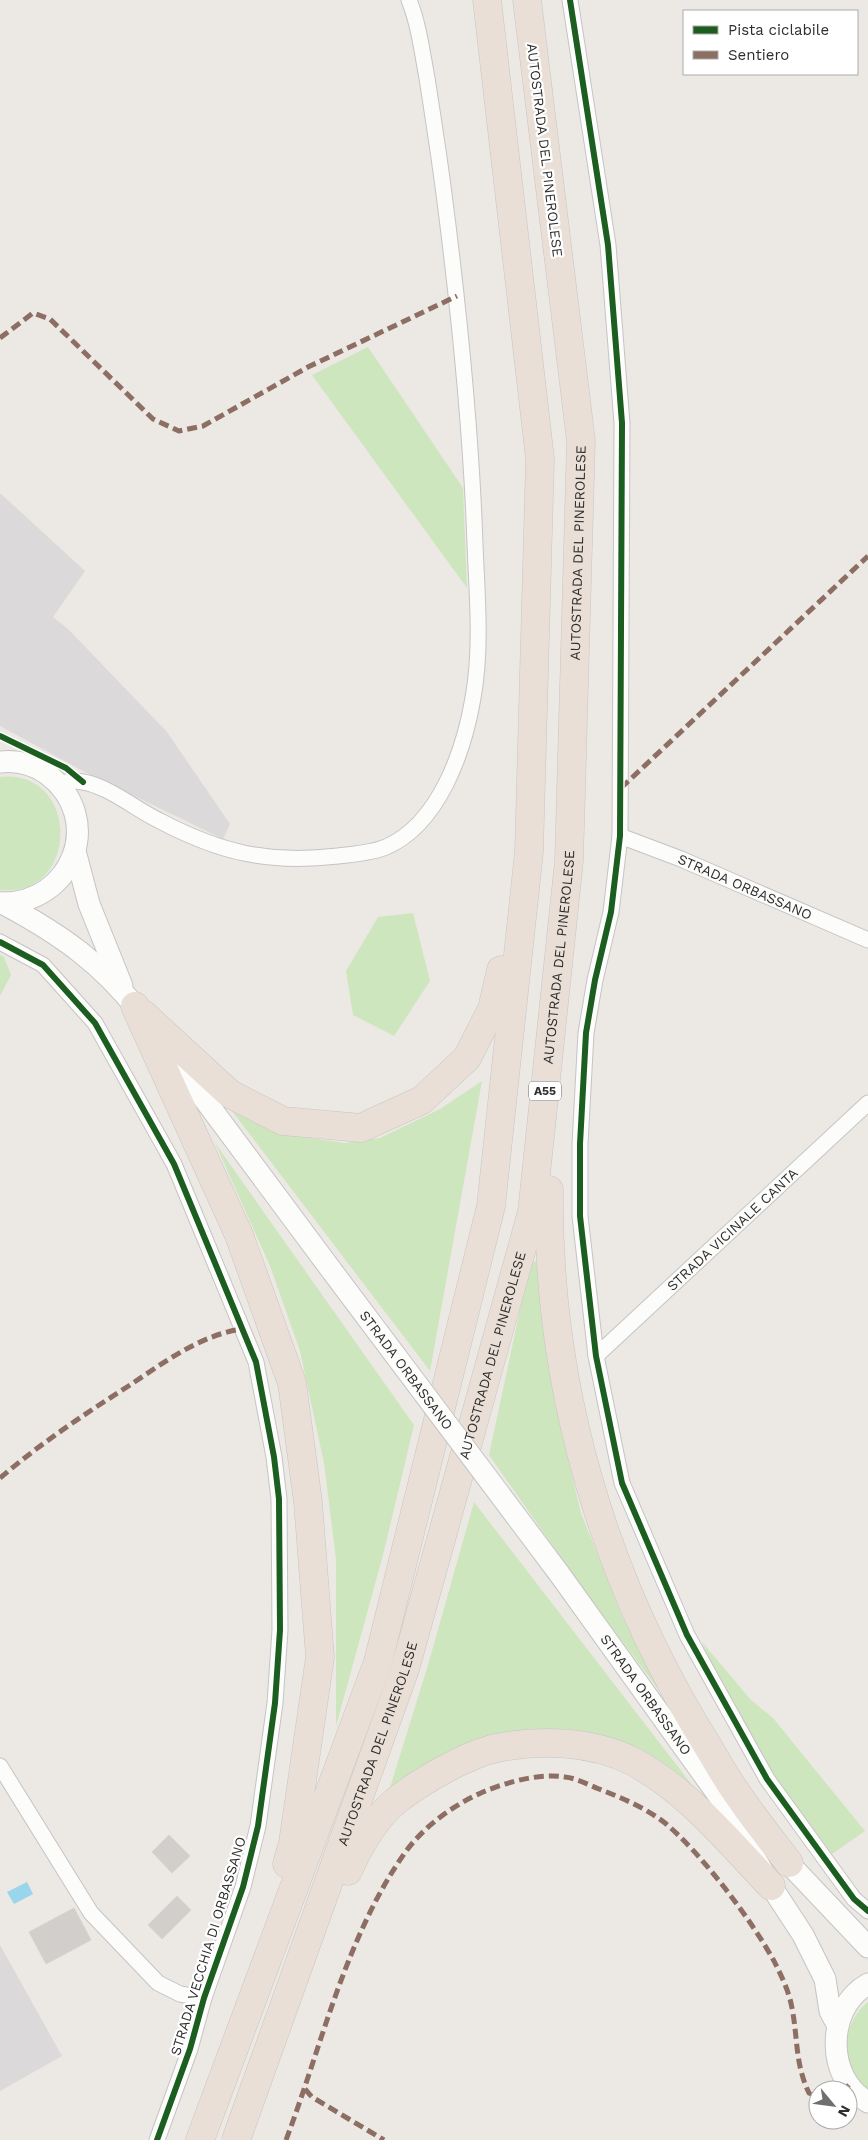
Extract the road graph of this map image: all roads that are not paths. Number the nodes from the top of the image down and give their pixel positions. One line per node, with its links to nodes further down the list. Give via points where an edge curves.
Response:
1 (409, 0): 6 (street, via 420,39 438,148 457,296 472,462 477,670 467,727 453,766 434,806 418,827 385,848 325,857 282,859 254,857 214,845 176,830 83,782)
2 (488, 0): 9 (highway, AUTOSTRADA DEL PINEROLESE, via 540,459)
3 (527, 0): 10 (highway, AUTOSTRADA DEL PINEROLESE / A55, via 581,441)
4 (570, 0): 7 (street, via 608,245 622,423)
5 (4, 758): 6 (main road, STRADA ORBASSANO, via 38,767)
6 (59, 783): 8 (main road, STRADA ORBASSANO, via 70,798 76,815)
7 (620, 836): 12 (street, STRADA ORBASSANO); 16 (street, via 611,912 586,1033 582,1096 580,1216)
8 (75, 851): 11 (main road, STRADA ORBASSANO, via 65,873 48,890 26,901); 14 (main road, STRADA ORBASSANO, via 89,904)
9 (529, 852): 14 (highway, via 492,1009 467,1058 422,1100 361,1128 283,1120 230,1094); 27 (highway, AUTOSTRADA DEL PINEROLESE, via 490,1206 483,1236 378,1662)
10 (569, 861): 19 (highway, via 549,1146 548,1227 556,1318 572,1422 617,1568 664,1670 740,1798); 26 (highway, AUTOSTRADA DEL PINEROLESE / A55, via 532,1212 405,1669)
11 (1, 903): 14 (main road, STRADA ORBASSANO, via 81,951)
12 (868, 940)
13 (0, 942): 24 (street, STRADA VECCHIA DI ORBASSANO, via 43,965 95,1023 174,1164 256,1362 271,1438 279,1499 281,1569 276,1703 256,1835 243,1887)
14 (129, 999): 18 (main road, STRADA ORBASSANO, bridge, via 558,1572); 27 (highway, via 239,1236 292,1383 308,1502 320,1658 293,1843)
15 (868, 1103): 16 (street, STRADA VICINALE CANTA)
16 (596, 1356): 21 (street, via 622,1483 687,1635 768,1779 854,1899)
17 (0, 1766): 24 (street, via 91,1913 158,1983 180,1994)
18 (721, 1799): 19 (main road, STRADA ORBASSANO); 20 (main road, STRADA ORBASSANO)
19 (789, 1863): 22 (main road, STRADA ORBASSANO)
20 (771, 1886): 25 (main road, STRADA ORBASSANO, via 803,1935 825,1979 830,2011); 26 (highway, via 687,1799 668,1782 632,1761 568,1744 531,1743 495,1748 434,1775 396,1801 359,1845)
21 (868, 1911)
22 (868, 1947)
23 (868, 1984): 25 (main road, STRADA ORBASSANO, via 847,2005)
24 (204, 1998): 29 (street, STRADA VECCHIA DI ORBASSANO, via 190,2049)
25 (838, 2026): 28 (main road, STRADA ORBASSANO, via 835,2047 839,2067 849,2085)
26 (275, 2034): 31 (highway, AUTOSTRADA DEL PINEROLESE / A55)
27 (236, 2042): 30 (highway, AUTOSTRADA DEL PINEROLESE)
28 (868, 2102)
29 (157, 2140)
30 (200, 2140)
31 (236, 2140)

